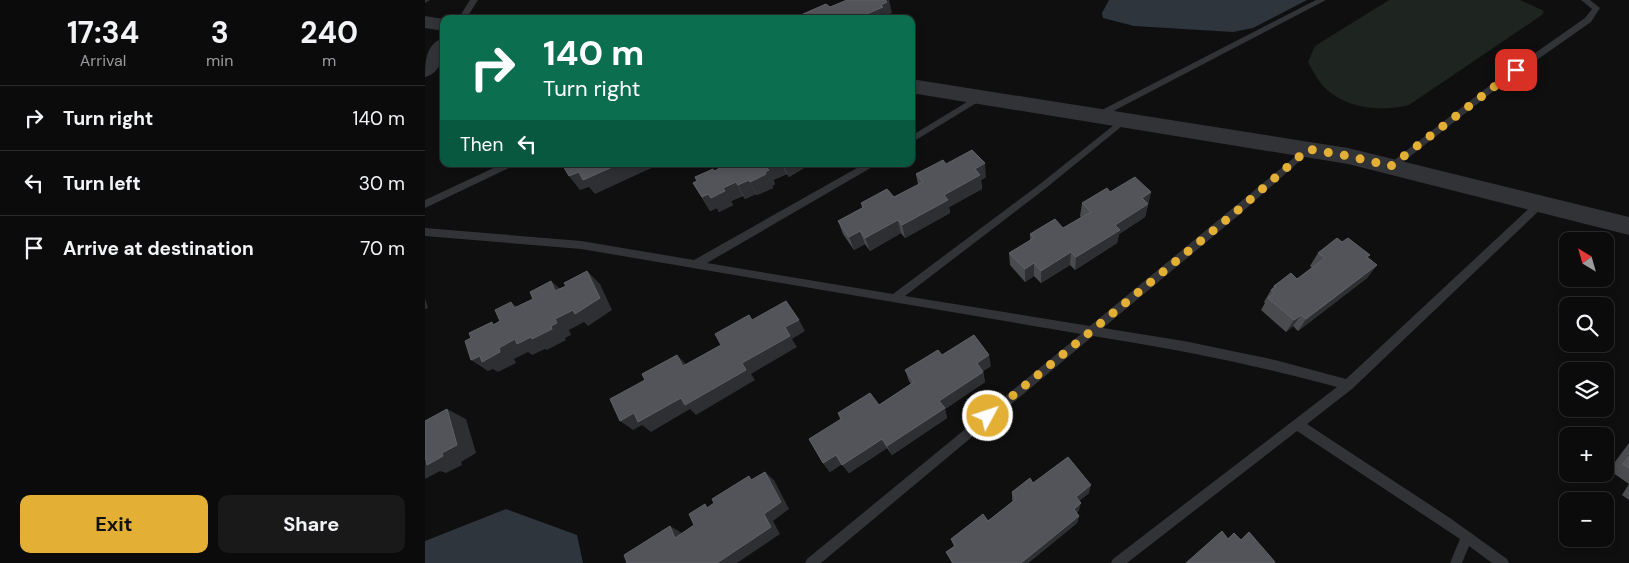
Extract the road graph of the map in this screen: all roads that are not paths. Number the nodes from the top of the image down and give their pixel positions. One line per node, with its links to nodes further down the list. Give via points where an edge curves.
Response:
1 (475, 0): 4 (lane)
2 (1322, 0): 11 (lane)
3 (1585, 0): 15 (lane, via 1596,8 1588,20 1501,81)
4 (465, 15)
5 (425, 22): 6 (street)
6 (440, 24)
7 (440, 49): 8 (street)
8 (425, 70)
9 (915, 87): 10 (street)
10 (980, 97): 11 (street); 13 (lane)
11 (1097, 116): 12 (street)
12 (1124, 120): 14 (street); 23 (lane)
13 (915, 138)
14 (1308, 149): 15 (street); 24 (lane)
15 (1391, 166): 19 (street)
16 (504, 167): 18 (lane)
17 (866, 167): 22 (lane)
18 (425, 204)
19 (1540, 204): 20 (street); 25 (lane)
20 (1629, 226)
21 (425, 232): 22 (lane, via 581,245)
22 (694, 265): 23 (lane)
23 (894, 299): 24 (lane)
24 (1091, 331): 25 (lane, via 1275,364); 28 (lane)
25 (1348, 385): 26 (lane)
26 (1297, 424): 27 (lane); 29 (lane)
27 (1467, 537): 30 (lane); 31 (lane)
28 (811, 563)
29 (1117, 563)
30 (1456, 563)
31 (1503, 563)

